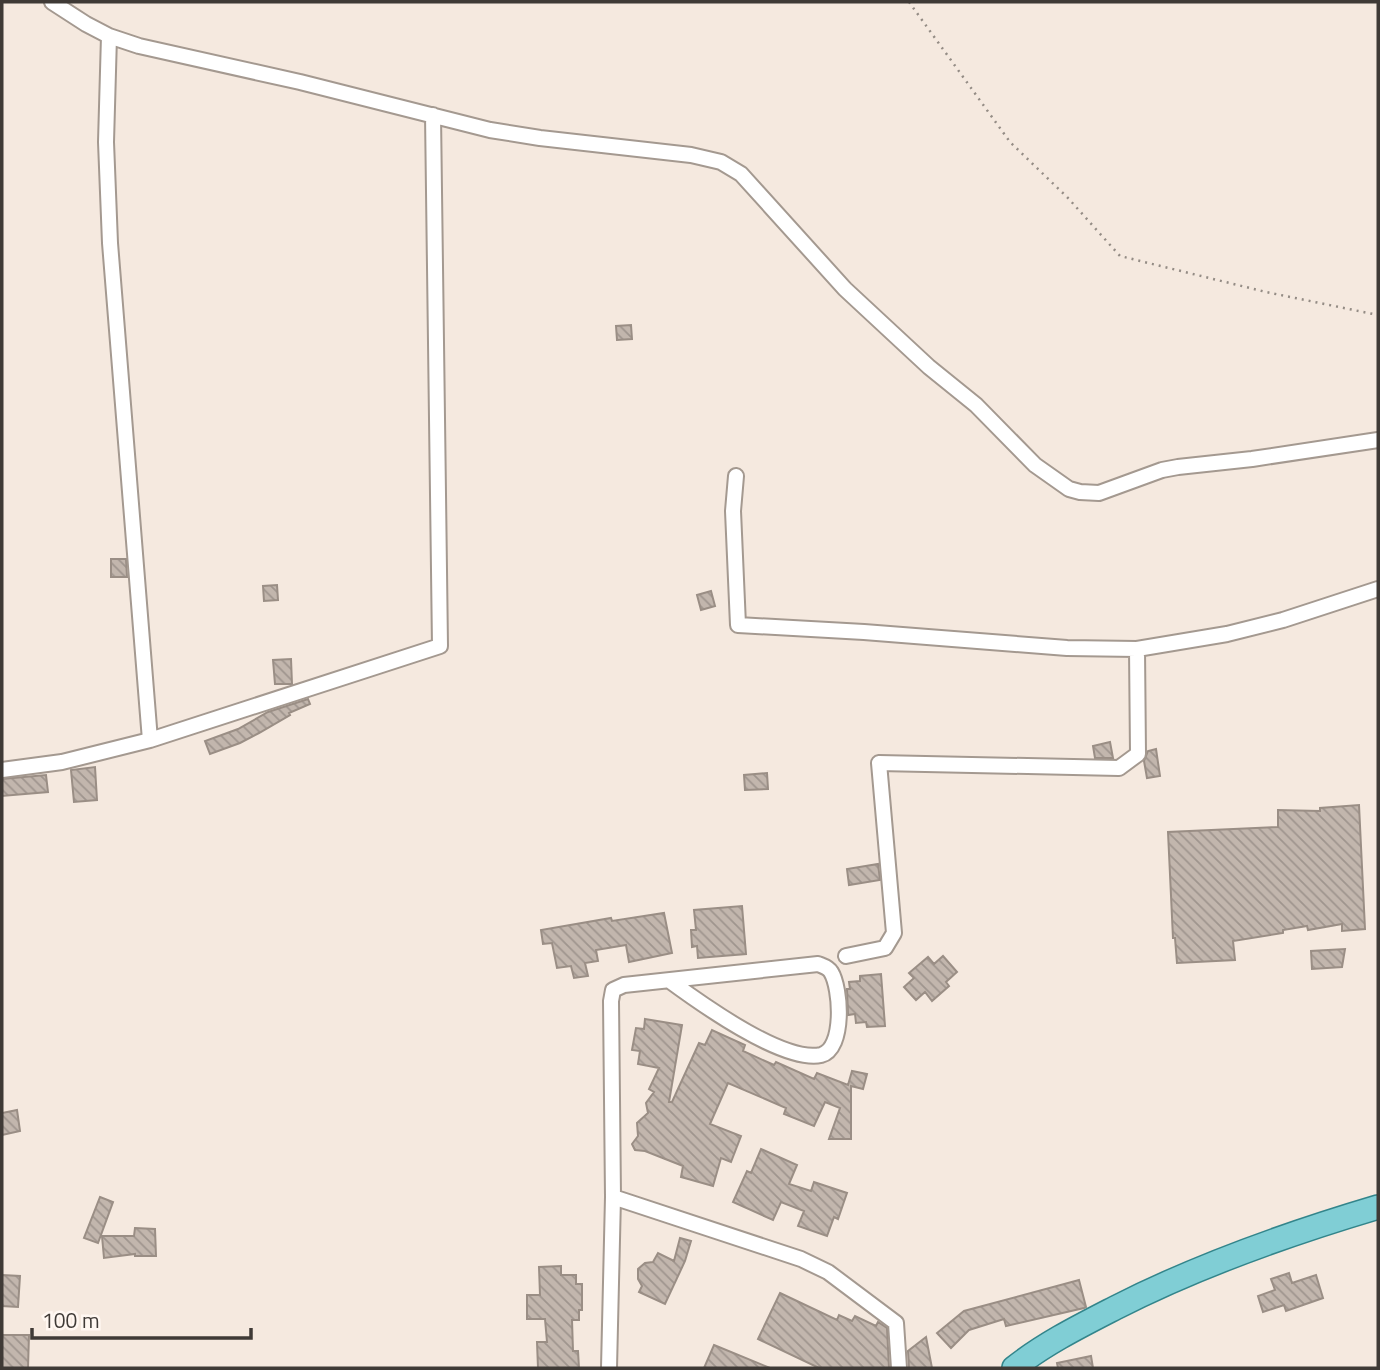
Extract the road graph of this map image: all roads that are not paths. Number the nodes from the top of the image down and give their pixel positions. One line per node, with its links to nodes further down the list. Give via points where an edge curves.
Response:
1 (52, 2): 2 (street)
2 (109, 36): 3 (street); 8 (street, via 106,142 110,243)
3 (433, 115): 4 (street, via 540,138 691,155 731,167 845,289 976,405 1035,465 1069,489 1099,493 1162,470); 8 (street, via 440,646)
4 (1378, 440)
5 (736, 476): 7 (street, via 738,625)
6 (1378, 589): 7 (street, via 1250,628)
7 (1137, 649): 10 (street, via 1138,754 1119,768 879,763 894,933 885,948)
8 (150, 740): 9 (street, via 62,762)
9 (2, 770)
10 (845, 956)
11 (670, 981): 11 (street, via 724,1020 787,1050 818,1055 827,1053 837,1039 835,983 826,967 810,964); 12 (street, via 612,990)
12 (613, 1197): 14 (street); 15 (street, via 771,1248 828,1272 896,1323)
13 (1378, 1207): 16 (main road, via 1305,1229 1165,1283 1082,1325)
14 (609, 1368)
15 (899, 1368)
16 (1014, 1368)

